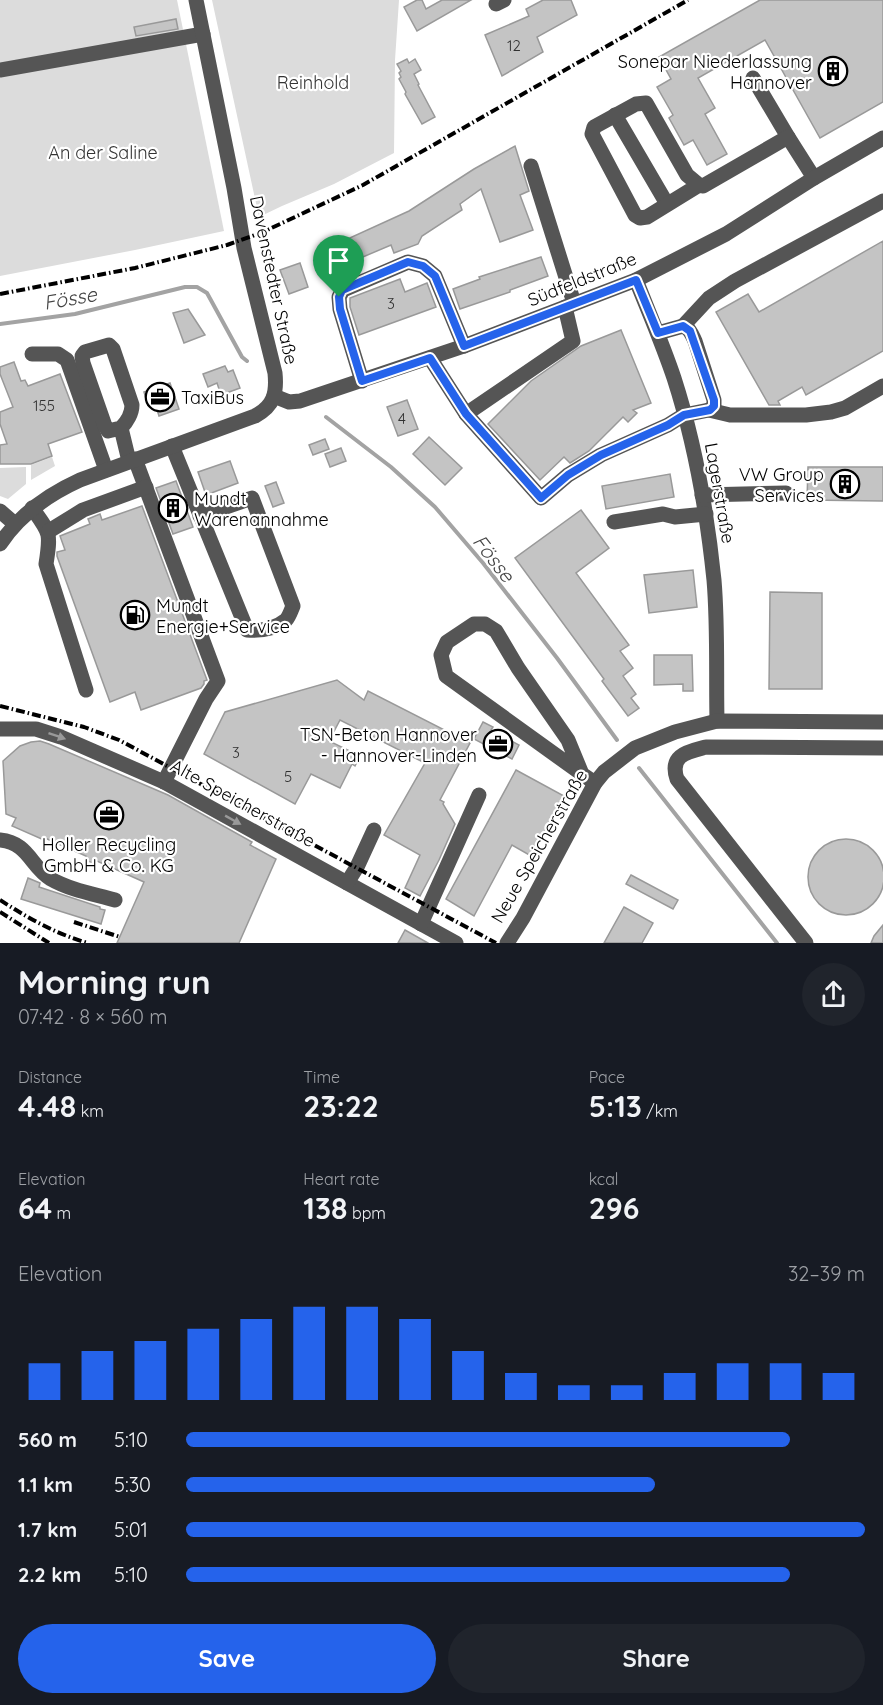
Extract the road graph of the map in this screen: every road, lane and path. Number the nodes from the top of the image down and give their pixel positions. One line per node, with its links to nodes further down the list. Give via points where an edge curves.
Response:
1 (196, 0): 2 (street, Davenstedter Straße)
2 (203, 34): 3 (street); 22 (street, Davenstedter Straße, via 244,248 273,367)
3 (0, 70)
4 (753, 78): 6 (street)
5 (615, 115): 10 (street, via 646,103 687,176); 12 (street); 12 (street, via 597,124 592,134 635,214 647,217)
6 (788, 137): 9 (street); 10 (street)
7 (883, 138): 9 (street, Südfeldstraße)
8 (531, 166): 14 (street)
9 (814, 178): 13 (street, Südfeldstraße, via 726,234)
10 (699, 185): 12 (street)
11 (883, 201): 15 (street, via 735,281 709,298)
12 (667, 204)
13 (636, 280): 14 (street, Südfeldstraße); 16 (street, Lagerstraße)
14 (570, 305): 17 (street, Südfeldstraße); 24 (street, via 573,342)
15 (683, 326): 16 (street); 23 (street, via 695,341 714,400)
16 (658, 333): 25 (street, Lagerstraße)
17 (464, 346): 19 (street, Südfeldstraße); 20 (street, via 435,276 423,266 408,262 342,290 339,297)
18 (32, 354): 29 (street, via 58,354 67,360)
19 (430, 358): 20 (street, Südfeldstraße); 24 (street)
20 (362, 381): 22 (street, Südfeldstraße, via 300,401 289,402)
21 (883, 386): 23 (street, via 831,412 730,415)
22 (274, 396): 27 (street, via 265,411 255,416)
23 (710, 410): 25 (street)
24 (466, 414): 25 (street, via 541,498 601,455)
25 (684, 415): 32 (street, Lagerstraße)
26 (121, 428): 26 (street, via 132,405 113,349 109,345 85,352 83,363 105,426 108,431); 28 (street)
27 (172, 446): 28 (street); 36 (street)
28 (132, 460): 29 (street); 30 (street)
29 (106, 470): 33 (street, via 57,490)
30 (146, 487): 39 (street, via 84,510); 47 (street, via 218,681)
31 (786, 494): 32 (street)
32 (702, 495): 35 (street, Lagerstraße)
33 (32, 508): 38 (street); 39 (street)
34 (0, 511): 38 (street)
35 (706, 514): 37 (street, via 663,514); 42 (street, Lagerstraße, via 717,637)
36 (201, 516): 36 (street, via 247,630 260,631 287,619 293,606 252,498)
37 (614, 522)
38 (15, 524): 40 (street)
39 (49, 531): 41 (street, via 46,564)
40 (0, 544)
41 (86, 690)
42 (717, 721): 43 (street, Neue Speicherstraße); 48 (street, Neue Speicherstraße, via 635,748)
43 (883, 722)
44 (0, 729): 47 (street, Alte Speicherstraße, one-way to 47, via 36,729 61,737)
45 (883, 748): 57 (street, via 706,747 684,753 676,761 677,779)
46 (582, 774): 46 (street, via 446,676 441,655 447,642 474,624 485,624 496,632 568,740); 48 (street)
47 (164, 782): 52 (street, Alte Speicherstraße, one-way to 52)
48 (595, 783): 56 (street, Neue Speicherstraße)
49 (480, 795): 54 (street)
50 (374, 830): 52 (street)
51 (0, 840): 53 (street, via 20,846 39,869 63,885)
52 (347, 883): 54 (street, Alte Speicherstraße)
53 (115, 900)
54 (421, 924): 55 (street, Alte Speicherstraße)
55 (456, 943)
56 (507, 943)
57 (806, 943)

